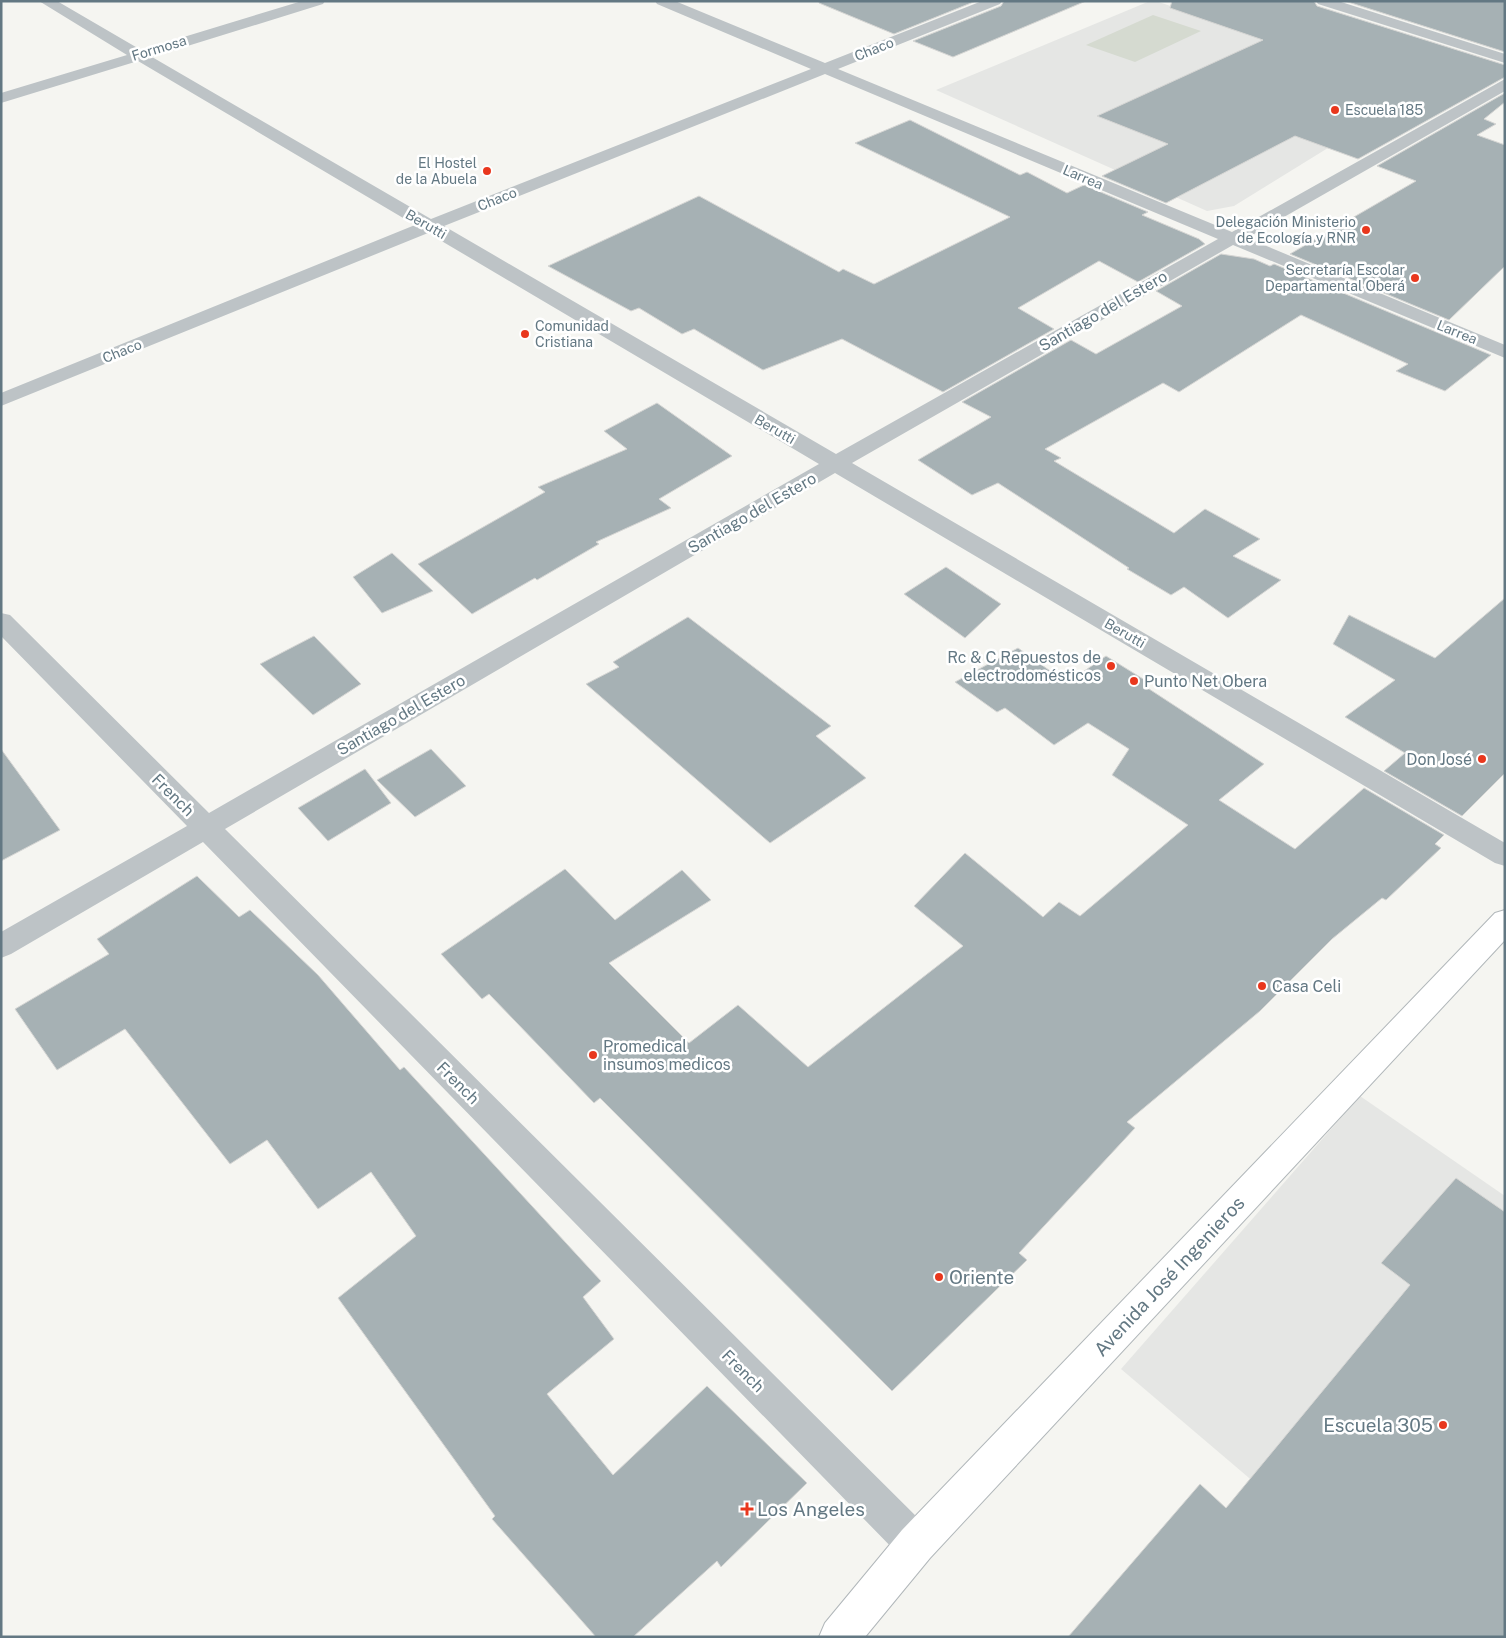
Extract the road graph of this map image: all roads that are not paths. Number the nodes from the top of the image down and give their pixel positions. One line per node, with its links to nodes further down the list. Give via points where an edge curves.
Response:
1 (46, 1): 6 (street, Berutti)
2 (318, 1): 6 (street, Formosa)
3 (662, 1): 8 (street, Larrea)
4 (995, 1): 8 (street, Chaco)
5 (1323, 1): 7 (street)
6 (138, 55): 10 (street, Formosa); 11 (street, Berutti)
7 (1505, 59)
8 (824, 69): 11 (street, Chaco); 12 (street, Larrea)
9 (1505, 84): 12 (street, Santiago del Estero)
10 (1, 98)
11 (429, 226): 14 (street, Chaco); 15 (street, Berutti)
12 (1230, 238): 13 (street, Larrea); 15 (street, Santiago del Estero)
13 (1505, 352)
14 (1, 400)
15 (835, 464): 17 (street, Santiago del Estero); 18 (street, Berutti)
16 (1, 621): 17 (street, French)
17 (206, 828): 20 (street, Santiago del Estero); 21 (street, French)
18 (1505, 856)
19 (1505, 921): 21 (main road, Avenida José Ingenieros)
20 (1, 946)
21 (916, 1544): 22 (main road, Avenida José Ingenieros)
22 (839, 1637)

